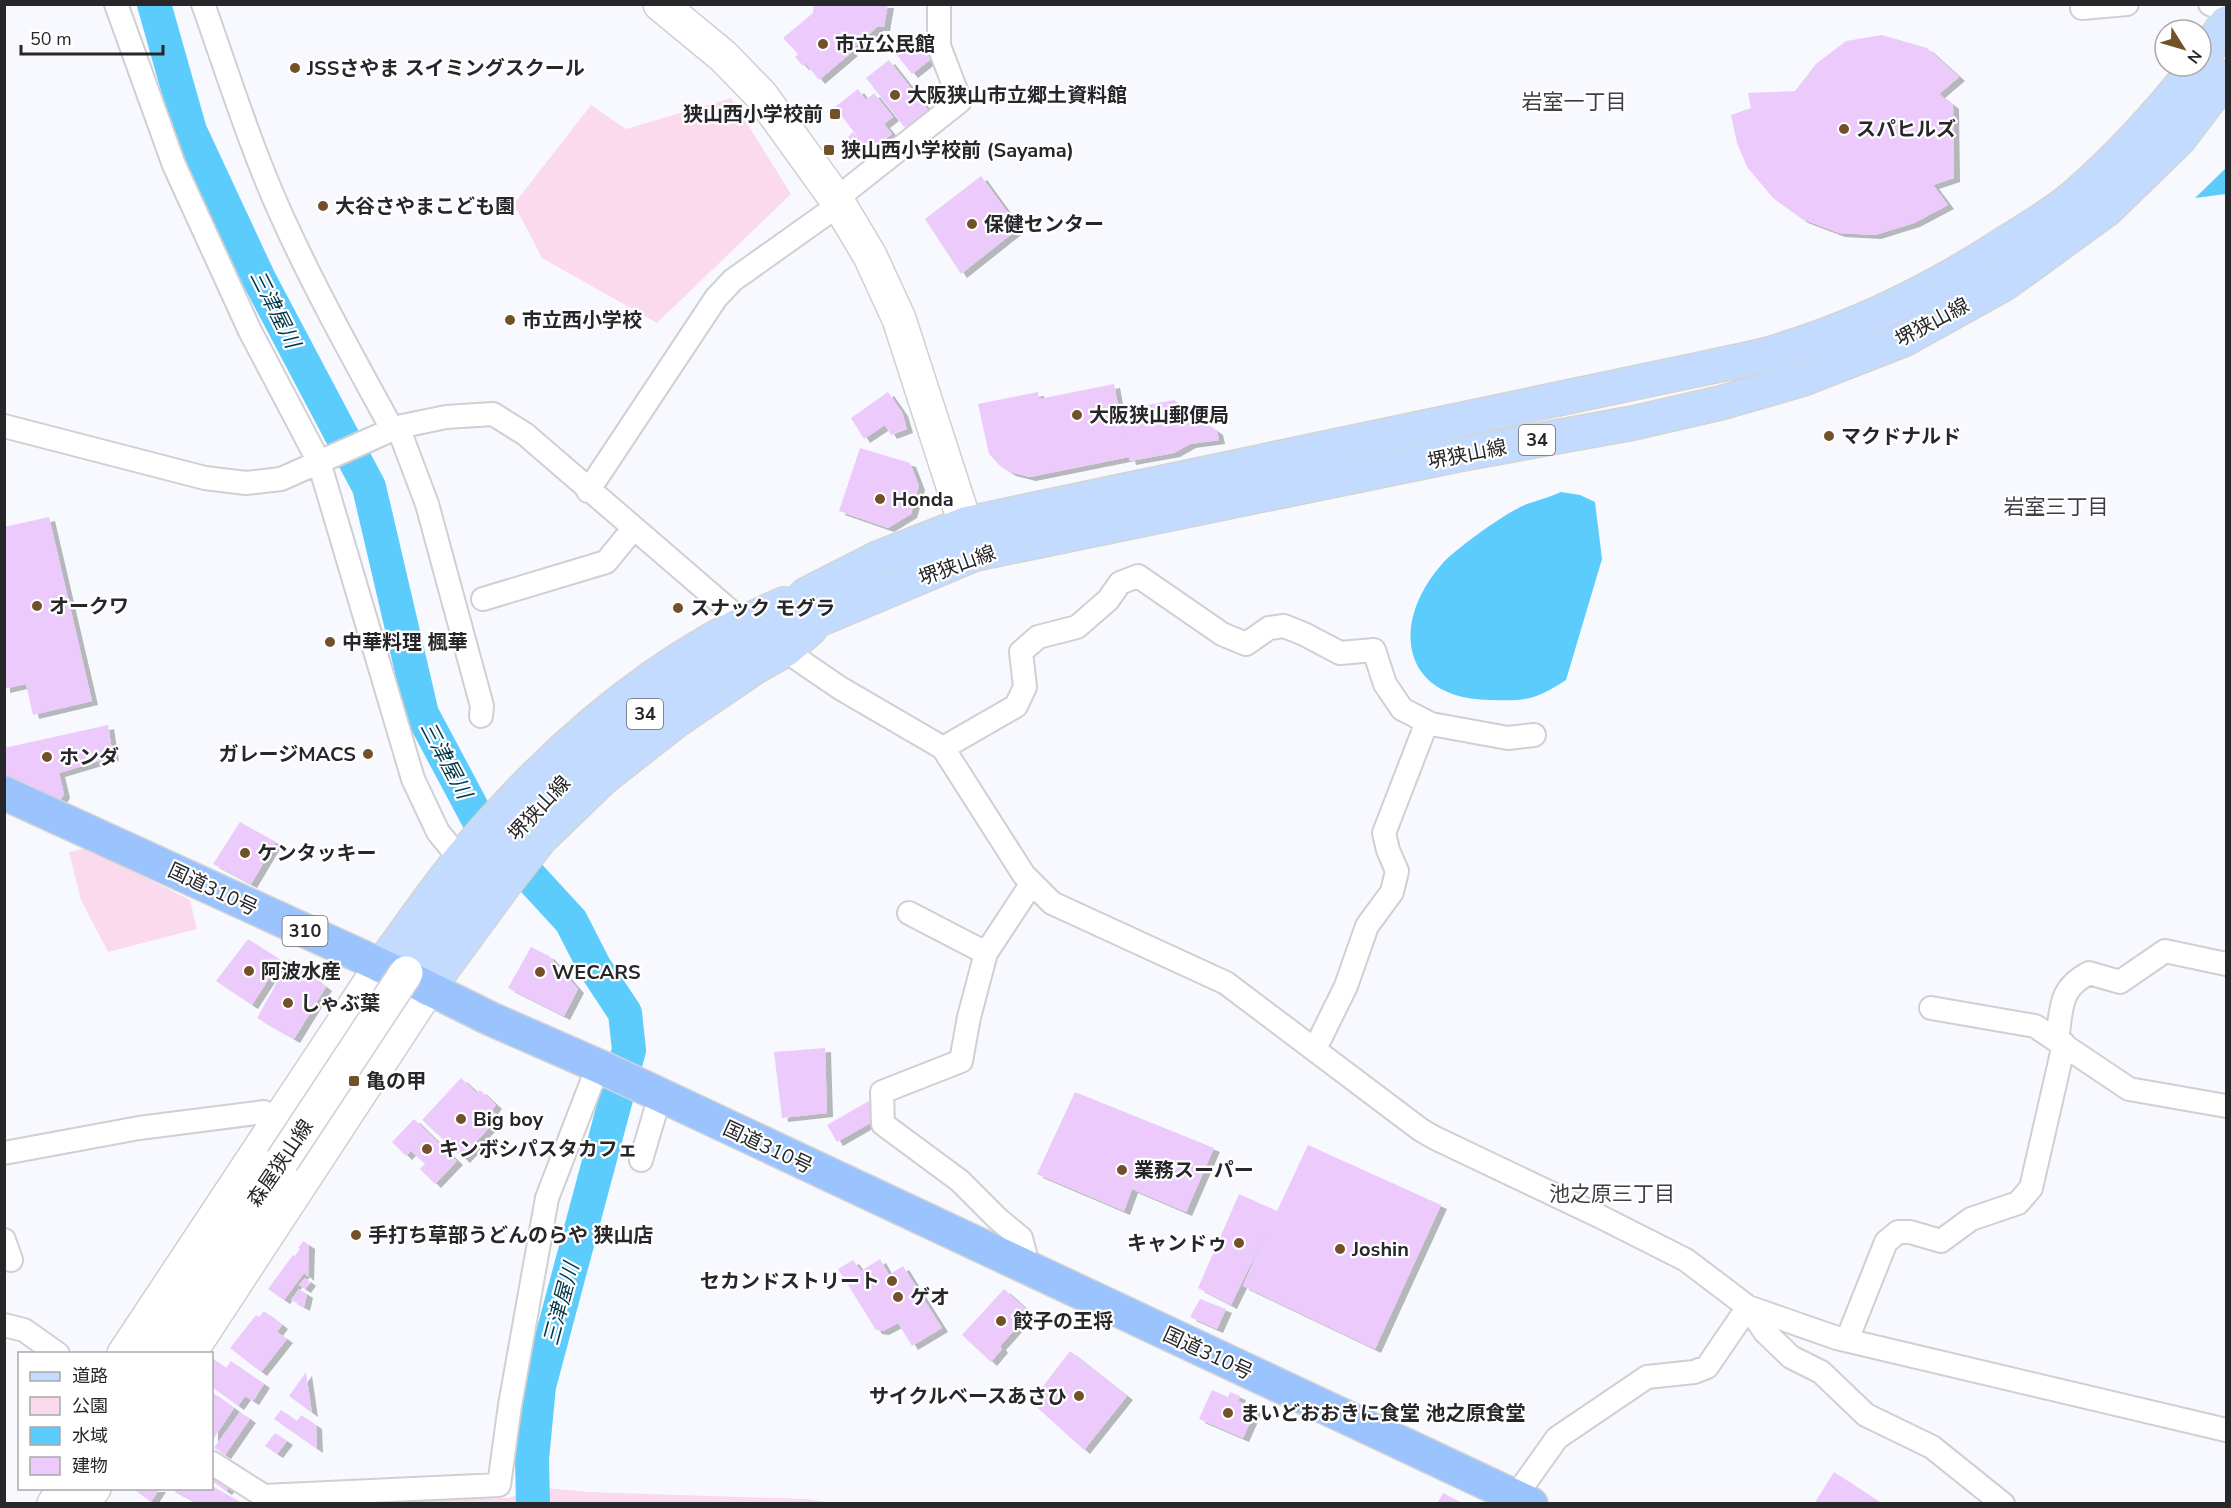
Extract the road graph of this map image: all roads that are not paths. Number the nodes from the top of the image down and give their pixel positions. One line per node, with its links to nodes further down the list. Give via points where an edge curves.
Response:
1 (116, 4): 16 (street, via 174,165 250,331)
2 (203, 4): 15 (street, via 284,221 327,310)
3 (660, 4): 13 (main road, via 723,56 761,95)
4 (939, 4): 13 (street, via 939,46 960,101)
5 (2127, 4): 7 (street)
6 (2210, 4): 8 (street)
7 (2082, 8)
8 (2226, 11)
9 (2226, 23): 10 (main road)
10 (2213, 42)
11 (2226, 77): 19 (main road, 堺狭山線 / 34, via 2180,138 2106,210 2004,284 1903,340 1803,379 1633,423)
12 (2186, 78): 19 (main road, 堺狭山線 / 34, via 2117,158 2073,198 1962,272 1830,334 1770,353)
13 (838, 201): 17 (street, via 733,280 716,298); 19 (main road, via 870,256 899,319)
14 (4, 426): 16 (street, via 205,478 246,483 281,479)
15 (395, 428): 16 (street); 17 (street, via 446,417 493,414 525,434); 22 (street, via 427,504 483,706)
16 (323, 460): 28 (street, via 413,780 438,832)
17 (588, 491): 18 (street)
18 (633, 529): 20 (street, via 606,561); 21 (street)
19 (970, 539): 21 (main road, 堺狭山線 / 34, via 878,558 815,606)
20 (483, 598)
21 (763, 636): 25 (street, via 840,688); 27 (main road, 堺狭山線 / 34, via 602,745)
22 (481, 716)
23 (1427, 722): 24 (street, via 1508,738); 25 (street, via 1402,709 1385,684 1374,650 1340,653 1284,626 1269,628 1246,644 1222,633 1138,576 1120,583 1108,600 1077,627 1038,637 1020,652 1025,687 1016,706); 36 (street, via 1384,833 1397,871 1392,892 1367,926 1346,986)
24 (1534, 735)
25 (943, 748): 29 (street)
26 (4, 793): 33 (highway, 国道310号 / 310)
27 (530, 816): 28 (main road); 33 (main road, 堺狭山線 / 34, via 494,857); 33 (main road, via 501,889)
28 (464, 855): 33 (main road)
29 (1032, 883): 31 (street); 36 (street, via 1052,903 1226,983)
30 (909, 913): 31 (street)
31 (986, 953): 43 (street, via 961,1061 882,1092 883,1124 960,1181 1021,1238)
32 (2226, 964): 35 (street, via 2165,951 2120,982 2089,973 2074,981 2064,995)
33 (405, 976): 37 (highway, 国道310号 / 310); 40 (main road); 49 (main road, 森屋狭山線, bridge); 50 (main road)
34 (1931, 1008): 35 (street, via 2035,1026)
35 (2060, 1042): 39 (street, via 2129,1089); 46 (street, via 2031,1188 2018,1203 1971,1219 1941,1241 1898,1232 1887,1242)
36 (1315, 1049): 44 (street, via 1421,1130 1686,1260)
37 (602, 1068): 38 (highway, 国道310号 / 310); 52 (street, via 547,1198 499,1485 264,1496)
38 (660, 1096): 42 (street); 43 (highway, 国道310号 / 310)
39 (2226, 1106)
40 (279, 1121): 41 (street, via 264,1112 139,1128); 48 (main road)
41 (4, 1154)
42 (641, 1160)
43 (1029, 1269): 56 (highway, 国道310号 / 310)
44 (1748, 1307): 46 (street); 56 (street, via 1707,1367 1647,1377 1557,1438); 60 (street, via 1765,1332 1791,1357 1821,1372 1866,1415 1932,1448)
45 (4, 1325): 47 (street, via 24,1330)
46 (1847, 1340): 51 (street)
47 (57, 1352)
48 (125, 1352)
49 (154, 1352)
50 (190, 1352)
51 (2226, 1430)
52 (213, 1463)
53 (39, 1490): 57 (main road)
54 (63, 1490): 58 (main road)
55 (92, 1490): 59 (main road)
56 (1523, 1500)
57 (31, 1503)
58 (54, 1503)
59 (82, 1503)
60 (2003, 1503)

